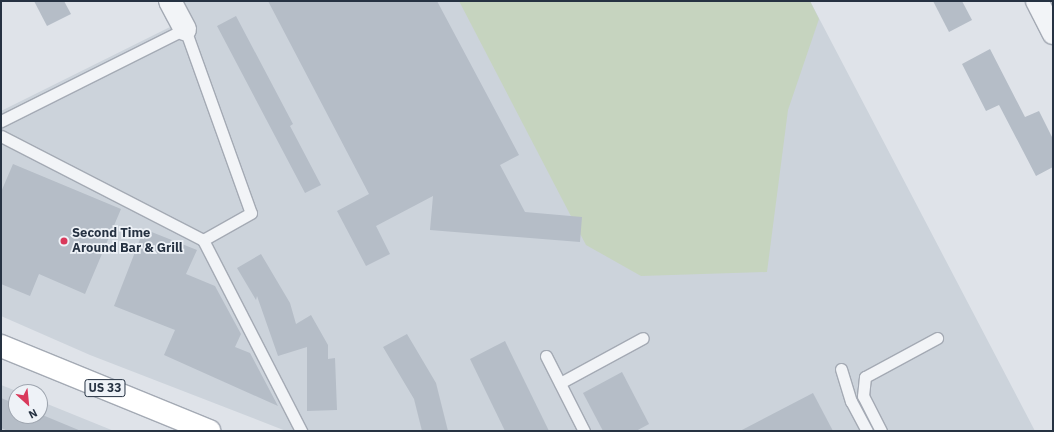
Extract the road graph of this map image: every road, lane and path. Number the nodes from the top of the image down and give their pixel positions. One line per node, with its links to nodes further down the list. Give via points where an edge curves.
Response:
1 (170, 1): 3 (street)
2 (1036, 1): 4 (street)
3 (185, 29): 5 (lane); 7 (lane, via 251,214)
4 (1053, 33)
5 (1, 121)
6 (1, 136): 7 (lane)
7 (203, 240): 15 (lane)
8 (644, 338): 13 (lane)
9 (937, 338): 18 (lane, via 865,377 863,396)
10 (1, 346): 14 (highway, US 33)
11 (546, 356): 13 (lane)
12 (840, 369): 17 (lane, via 851,401)
13 (560, 383): 16 (lane)
14 (209, 431)
15 (301, 431)
16 (584, 431)
17 (867, 431)
18 (881, 431)

